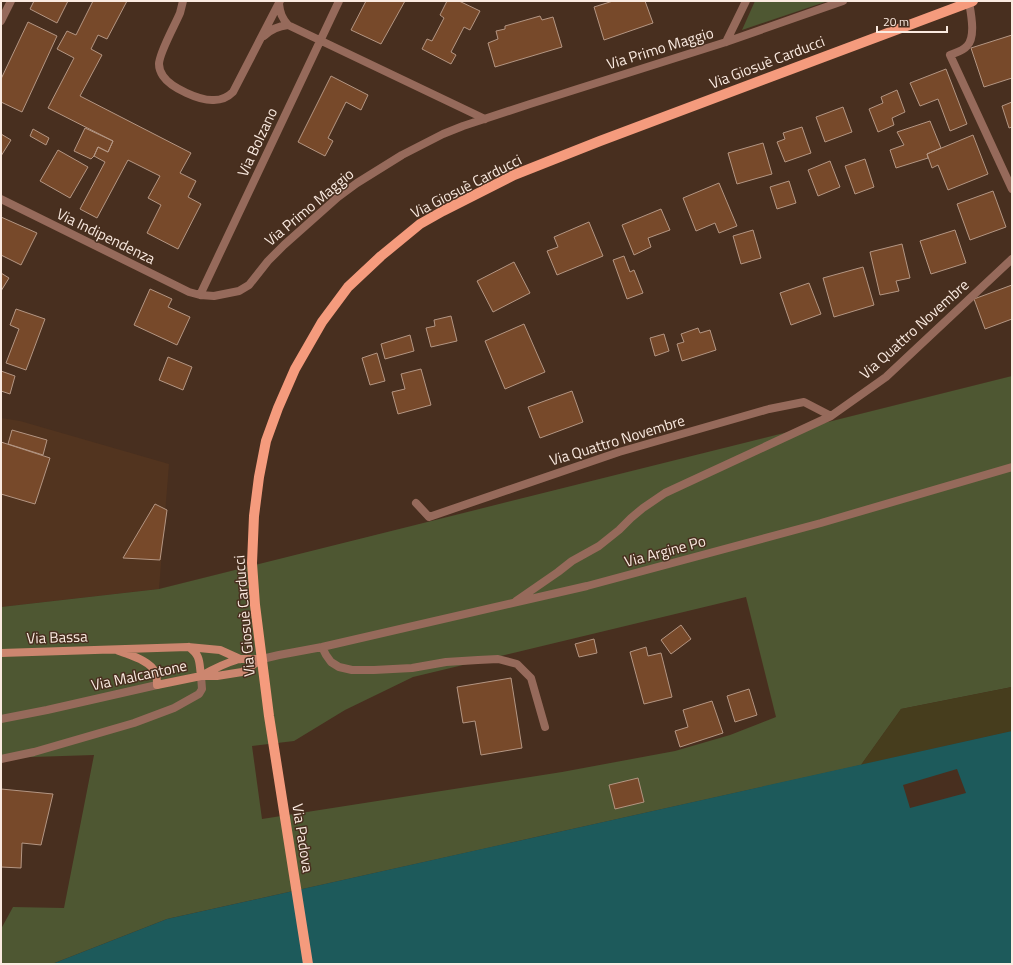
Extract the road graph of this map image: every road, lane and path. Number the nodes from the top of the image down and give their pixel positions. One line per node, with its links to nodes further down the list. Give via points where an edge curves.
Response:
1 (11, 1): 8 (street)
2 (182, 1): 10 (street, via 159,63 162,75 168,82 187,93 207,100 227,97 233,92)
3 (339, 1): 11 (street, Via Bolzano)
4 (746, 1): 12 (street)
5 (843, 1): 12 (street, Via Primo Maggio)
6 (280, 2): 9 (street, via 282,18); 10 (street)
7 (971, 2): 14 (street, Via Giosuè Carducci, via 971,38 967,46 950,55); 27 (main road, Via Giosuè Carducci, via 514,175 420,224 381,256 348,287 322,322 295,369 266,441 254,516 252,562)
8 (1, 21)
9 (288, 25): 10 (street, via 274,28); 11 (street)
10 (261, 39)
11 (321, 40): 13 (street); 17 (street, Via Bolzano)
12 (726, 42): 13 (street, Via Primo Maggio)
13 (485, 119): 17 (street, Via Primo Maggio, via 443,134 402,155 357,183 284,245 248,285 239,291 214,296)
14 (1012, 189)
15 (1, 199): 17 (street, Via Indipendenza, via 189,292)
16 (1012, 259): 18 (street, Via Quattro Novembre, via 886,377)
17 (200, 295)
18 (831, 416): 20 (street, Via Quattro Novembre, via 804,402 783,406 619,452 429,517); 21 (street, Via Quattro Novembre, via 665,493 643,508 599,546 572,561)
19 (1012, 468): 21 (street, Via Argine Po, via 820,523)
20 (416, 503)
21 (512, 604): 23 (street, Via Argine Po)
22 (188, 647): 24 (street, Via Bassa); 26 (street, Via Bassa, via 220,650); 28 (street, via 196,652)
23 (322, 647): 27 (street, Via Argine Po); 32 (street, via 331,662 352,670 412,668 446,662 498,659 517,664 531,678)
24 (113, 649): 25 (street, Via Bassa); 29 (street, via 150,665 156,672)
25 (1, 653)
26 (240, 659): 27 (street); 28 (street, via 228,662)
27 (262, 660): 28 (street, via 242,672); 30 (main road, Via Giosuè Carducci)
28 (201, 676): 29 (street, Via Malcantone); 33 (street, Via Malcantone, via 202,689 199,694 174,708 101,733)
29 (157, 684): 31 (street, Via Malcantone)
30 (270, 716): 34 (main road, Via Padova)
31 (1, 719)
32 (545, 727)
33 (1, 759)
34 (308, 964)

